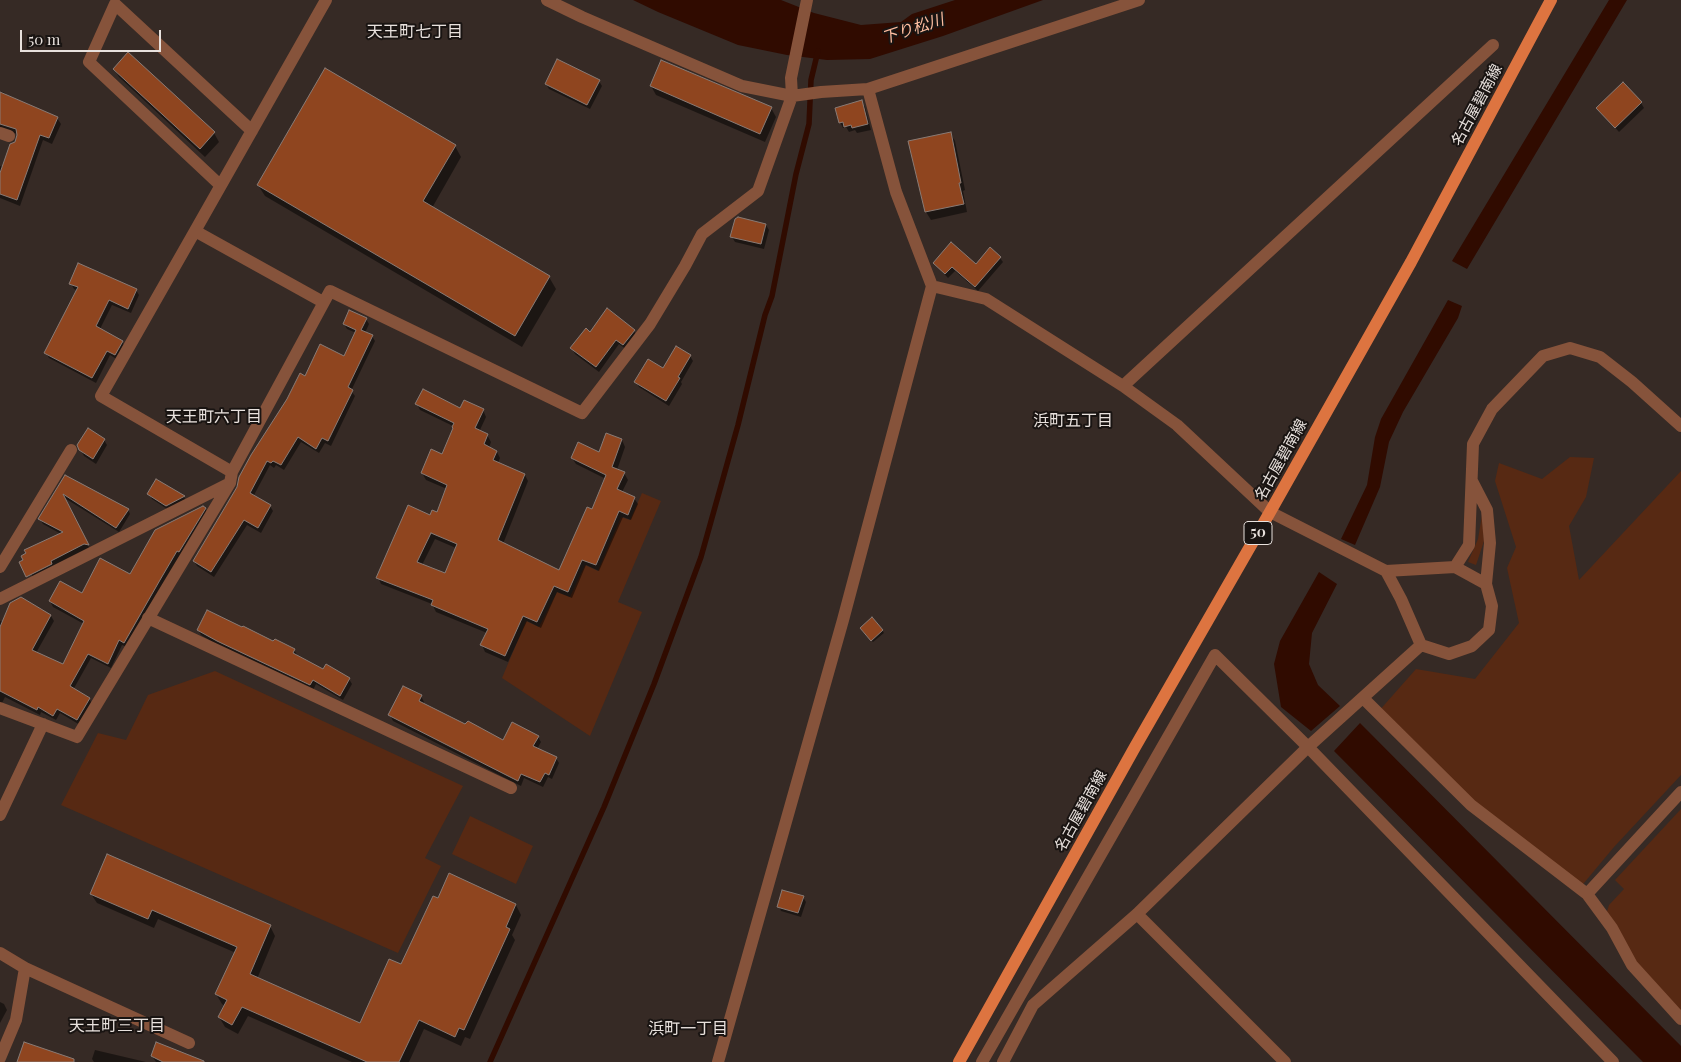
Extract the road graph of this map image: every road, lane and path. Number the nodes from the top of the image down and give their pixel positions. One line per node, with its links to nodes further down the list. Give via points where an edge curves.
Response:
1 (326, 0): 9 (street)
2 (547, 0): 8 (street, via 742,86)
3 (806, 0): 8 (street, via 792,78)
4 (1139, 0): 7 (street)
5 (1551, 0): 19 (main road, 名古屋碧南線 / 50, via 1411,262)
6 (1493, 46): 14 (street)
7 (868, 89): 8 (street); 12 (street, via 896,192)
8 (795, 95): 13 (street, via 758,191 702,234 650,324 582,413 330,290)
9 (252, 131): 10 (street); 10 (street, via 115,4 89,62)
10 (220, 185): 11 (street)
11 (195, 231): 13 (street); 17 (street, via 101,396)
12 (932, 286): 14 (street, via 986,299); 41 (street, via 843,620)
13 (323, 302): 17 (street)
14 (1123, 386): 19 (street, via 1177,425)
15 (1681, 426): 18 (street, via 1600,357 1570,348 1543,356 1492,409 1473,444)
16 (71, 450): 20 (street)
17 (231, 477): 24 (street); 25 (street)
18 (1471, 479): 21 (street, via 1469,545); 23 (street, via 1487,510 1490,543)
19 (1270, 512): 22 (street); 42 (main road, 名古屋碧南線 / 50)
20 (0, 567)
21 (1454, 567): 22 (street); 23 (street)
22 (1386, 571): 26 (street)
23 (1486, 584): 26 (street, via 1492,606 1489,630 1472,646 1449,654)
24 (0, 600)
25 (148, 618): 29 (street, via 77,738); 31 (street)
26 (1421, 645): 27 (street)
27 (1364, 698): 30 (street); 34 (street, via 1471,805)
28 (0, 709): 29 (street)
29 (43, 724): 33 (street)
30 (1308, 747): 35 (street); 43 (street, via 1215,655); 46 (street)
31 (511, 788)
32 (1681, 792): 34 (street)
33 (0, 815)
34 (1587, 894): 38 (street, via 1612,928 1632,965)
35 (1137, 914): 44 (street, via 1033,1005); 45 (street)
36 (0, 953): 37 (street)
37 (25, 968): 39 (street); 40 (street, via 16,1020)
38 (1681, 1019)
39 (189, 1043)
40 (0, 1058)
41 (718, 1062)
42 (959, 1062)
43 (982, 1062)
44 (1003, 1062)
45 (1285, 1062)
46 (1613, 1062)

